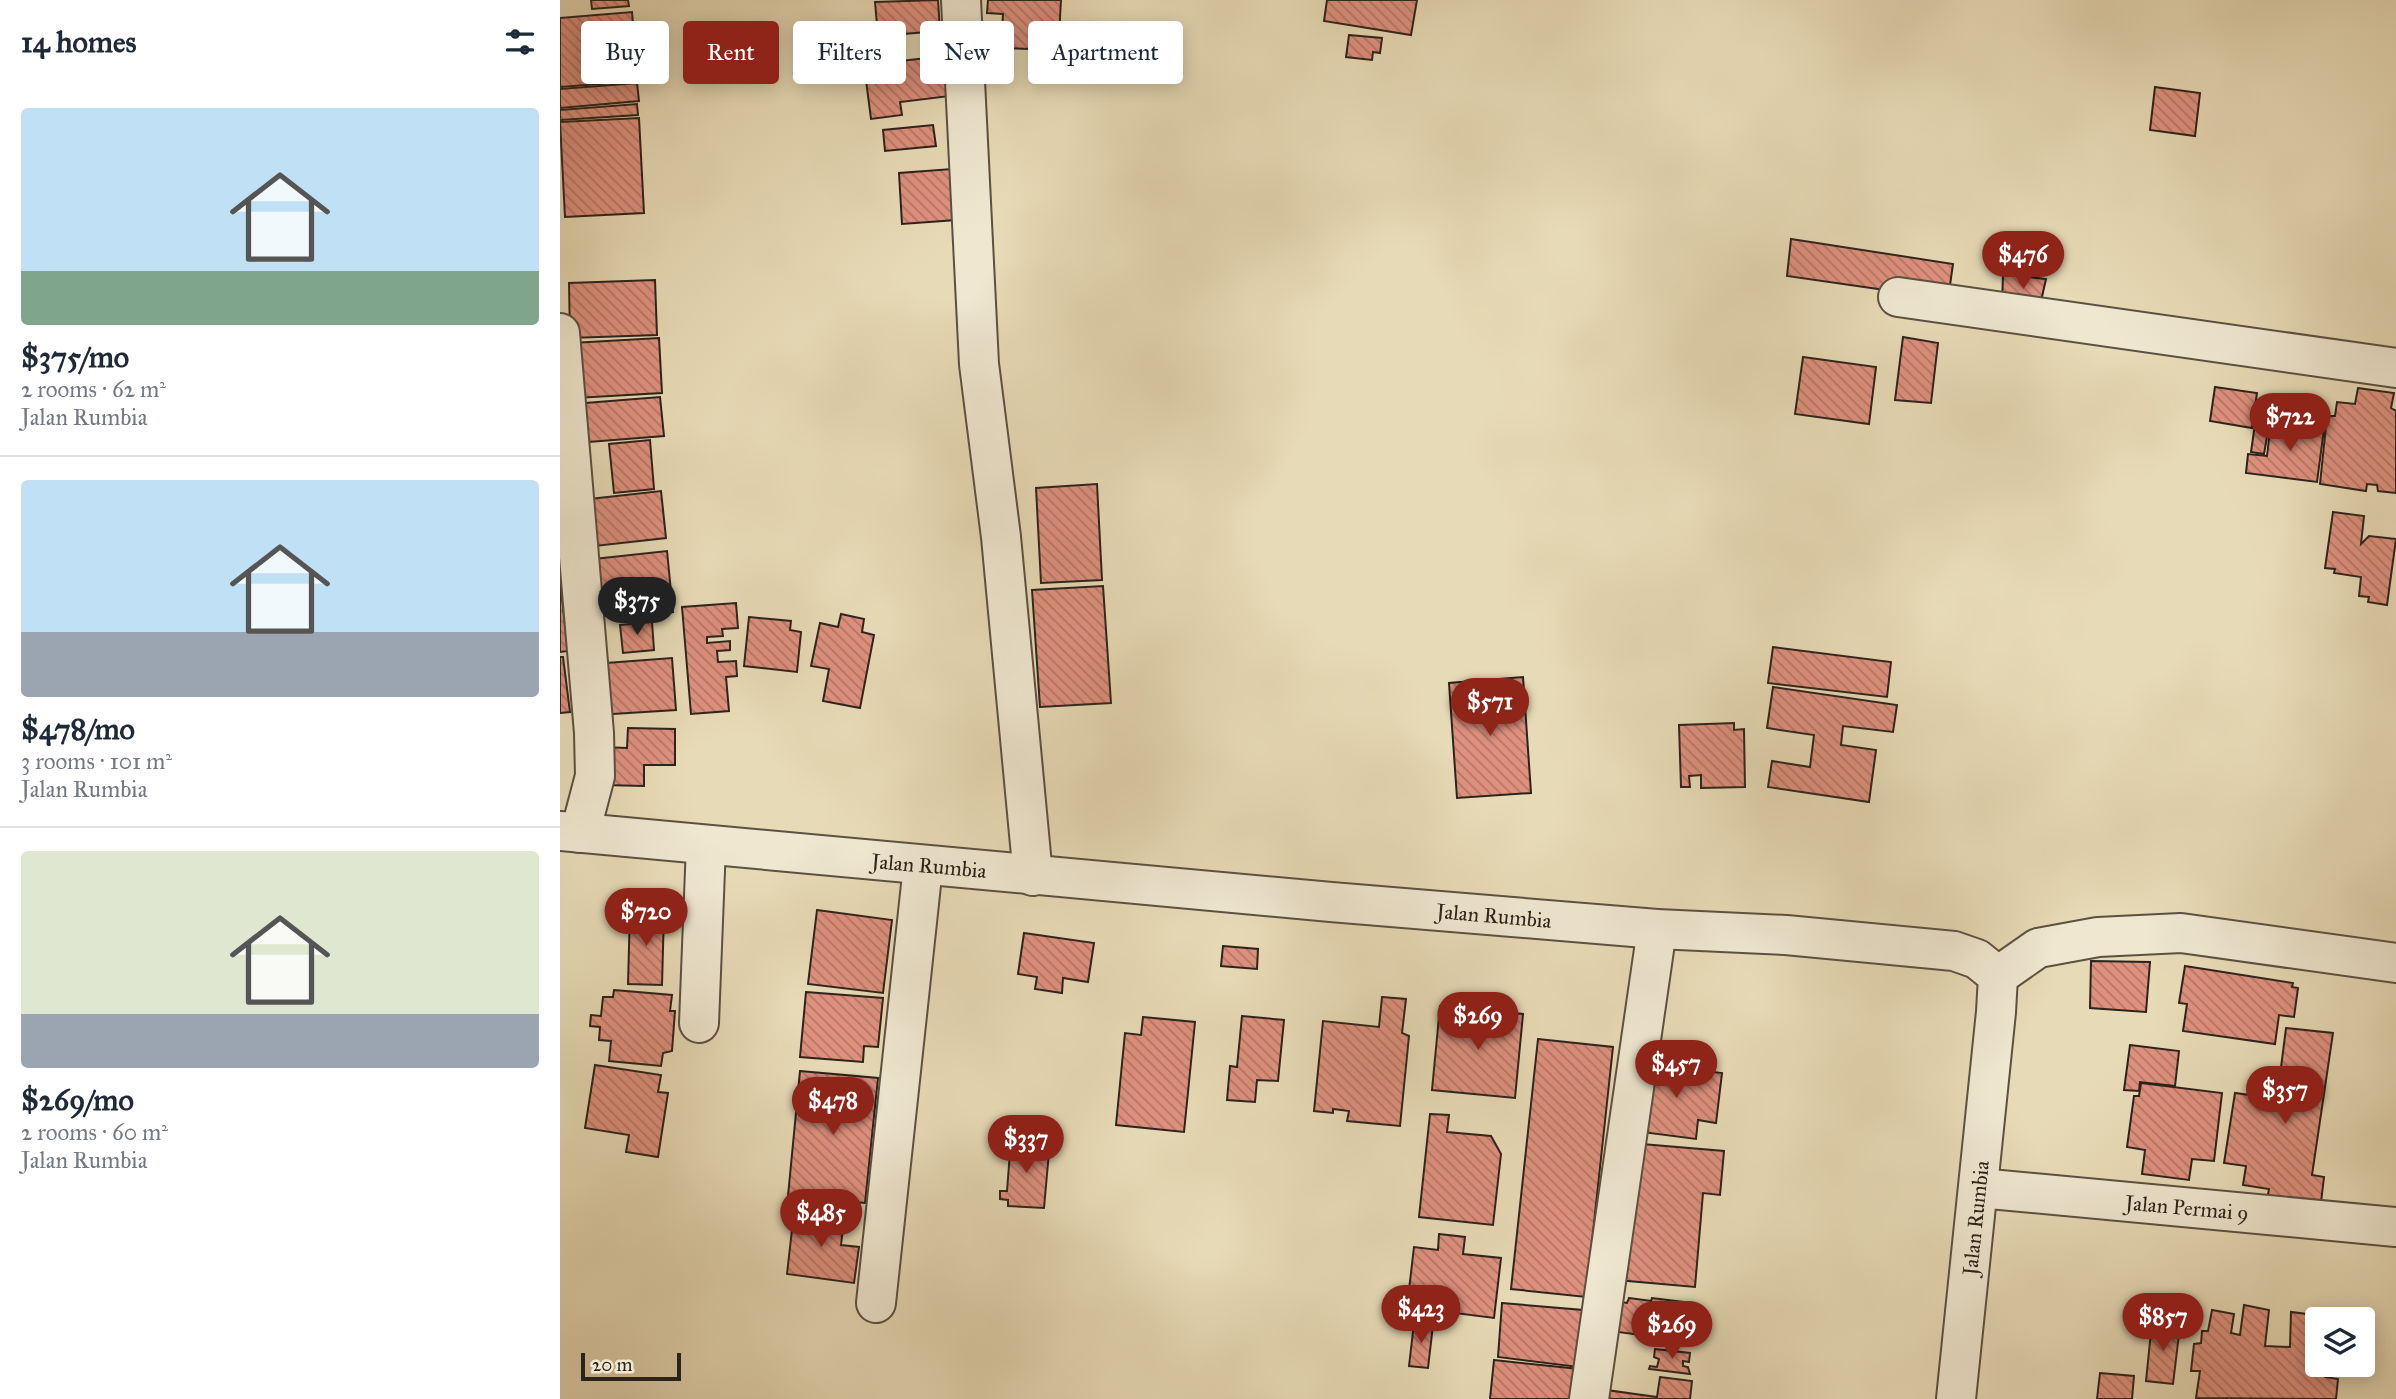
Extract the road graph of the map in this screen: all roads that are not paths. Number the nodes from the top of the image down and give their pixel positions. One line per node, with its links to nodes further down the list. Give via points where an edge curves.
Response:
1 (961, 0): 8 (street, via 979,364 1001,537)
2 (1898, 297): 4 (street)
3 (560, 333): 5 (street, via 595,776)
4 (2396, 368)
5 (570, 832): 6 (street, Jalan Rumbia)
6 (706, 845): 7 (street, Jalan Rumbia); 12 (street)
7 (923, 866): 8 (street, Jalan Rumbia); 15 (street)
8 (1033, 876): 9 (street, Jalan Rumbia)
9 (1657, 929): 11 (street, Jalan Rumbia, via 1786,935 1954,951 1977,959); 16 (street)
10 (2396, 962): 11 (street, via 2181,933 2098,937 2038,948)
11 (1998, 976): 13 (street, Jalan Rumbia)
12 (699, 1023)
13 (1979, 1188): 14 (street, Jalan Permai 9); 17 (street, Jalan Rumbia)
14 (2396, 1227)
15 (876, 1303)
16 (1589, 1399)
17 (1956, 1399)

